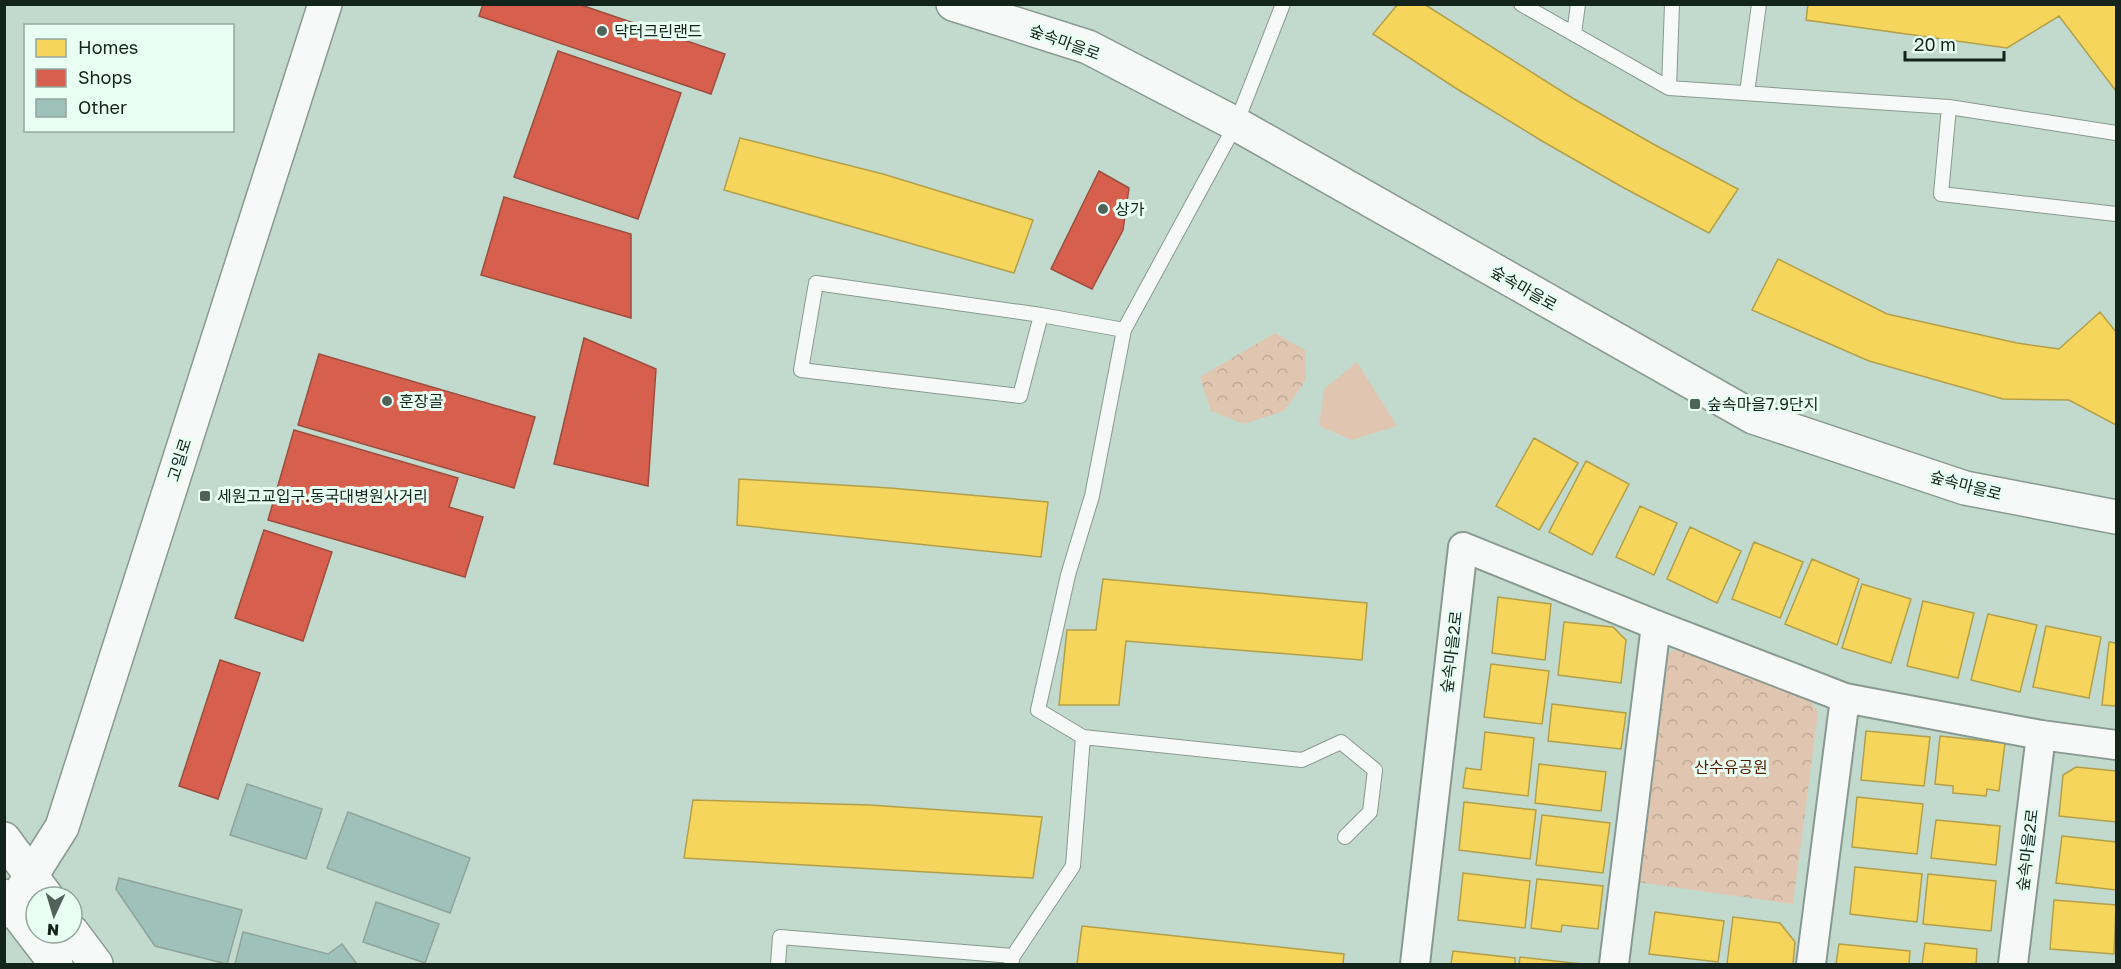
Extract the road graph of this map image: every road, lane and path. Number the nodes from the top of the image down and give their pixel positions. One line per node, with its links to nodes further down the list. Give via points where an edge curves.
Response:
1 (325, 4): 26 (main road, 고일로, via 62,827)
2 (953, 4): 12 (main road, 숲속마을로, via 1088,47)
3 (1283, 4): 12 (lane)
4 (1521, 4): 8 (lane)
5 (1578, 4): 8 (lane)
6 (1672, 4): 9 (lane)
7 (1758, 4): 10 (lane)
8 (1574, 34): 9 (lane)
9 (1669, 88): 10 (lane)
10 (1747, 93): 11 (lane)
11 (1949, 107): 13 (lane); 14 (lane, via 1941,194)
12 (1236, 124): 16 (lane); 17 (main road, 숲속마을로, via 1753,417 1965,488)
13 (2116, 133)
14 (2116, 214)
15 (1041, 315): 15 (lane, via 816,283 801,370 1020,396); 16 (lane)
16 (1124, 330): 21 (lane, via 1092,496 1068,575 1038,710)
17 (2116, 517)
18 (1656, 625): 19 (street, 숲속마을2로); 34 (street, 숲속마을2로, via 1463,547); 35 (street)
19 (1845, 698): 20 (street, 숲속마을2로); 36 (street)
20 (2042, 735): 22 (street, 숲속마을2로); 37 (street, 숲속마을2로)
21 (1083, 737): 23 (lane, via 1302,760 1341,742 1375,770 1370,812); 30 (lane, via 1073,866)
22 (2116, 745)
23 (1345, 837)
24 (4, 839): 25 (main road)
25 (38, 885)
26 (39, 885)
27 (24, 894): 28 (main road, 고일로)
28 (7, 904): 31 (main road)
29 (82, 945): 32 (main road)
30 (1012, 960): 33 (lane, via 780,937)
31 (56, 964)
32 (96, 964)
33 (778, 964)
34 (1415, 964)
35 (1614, 964)
36 (1811, 964)
37 (2013, 964)

